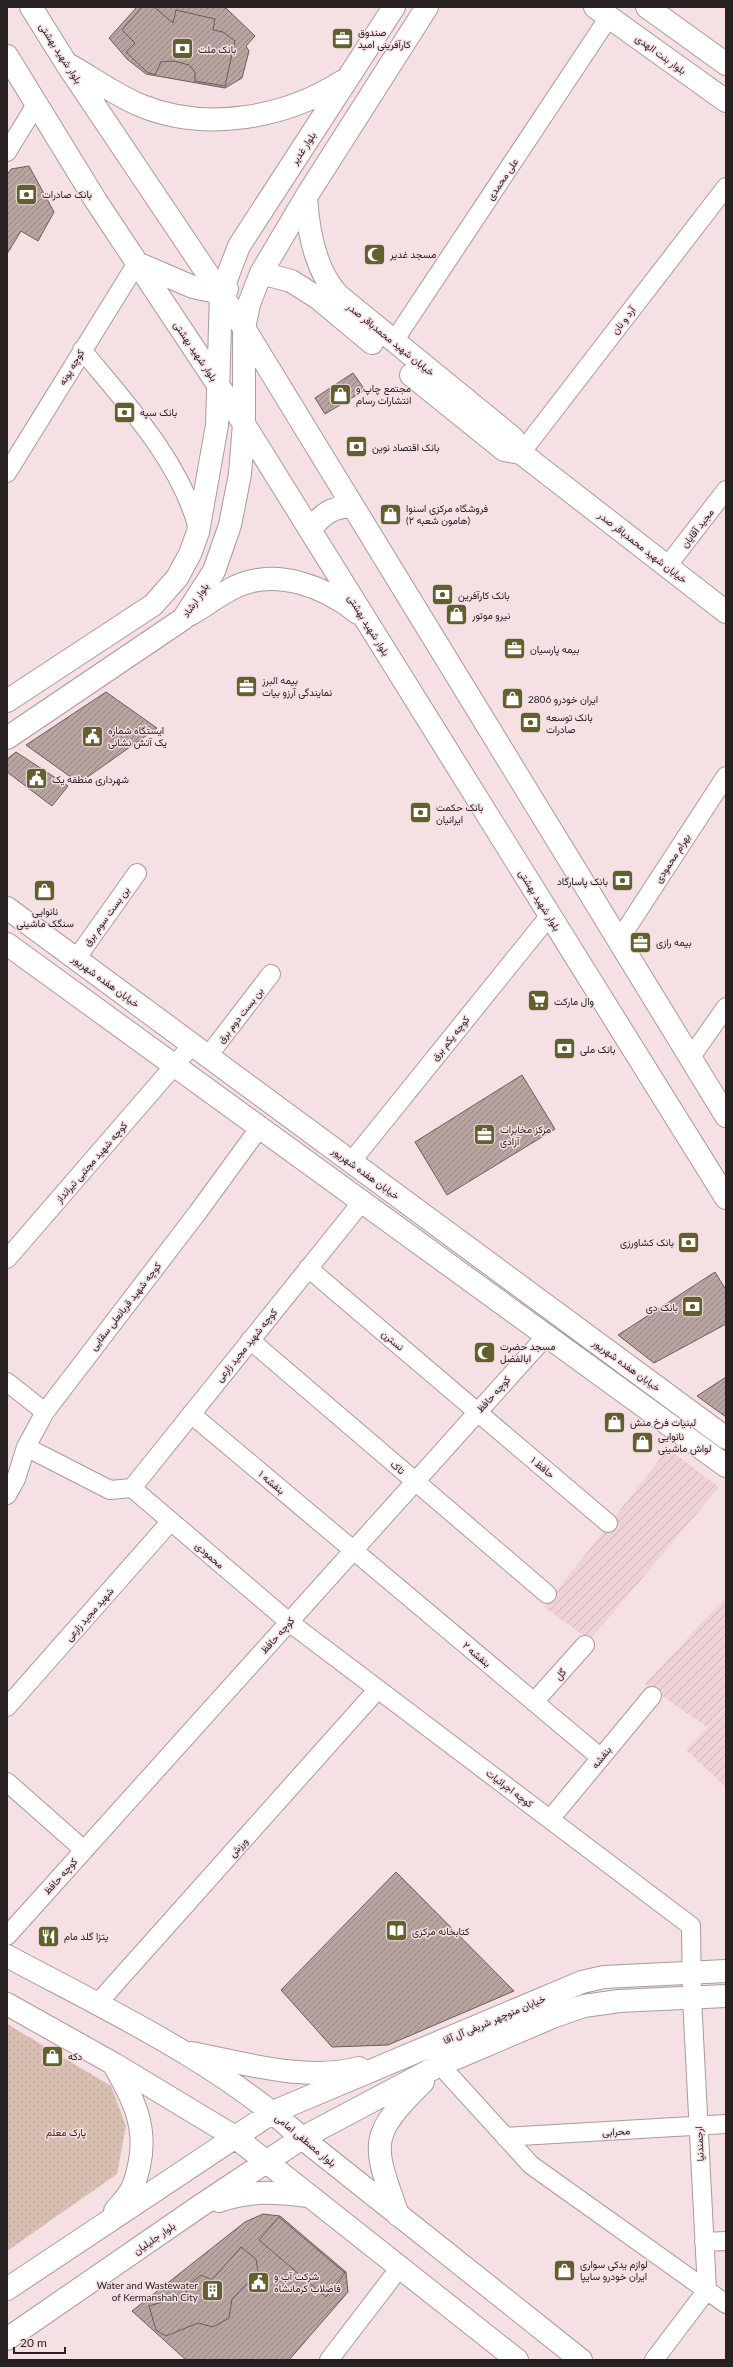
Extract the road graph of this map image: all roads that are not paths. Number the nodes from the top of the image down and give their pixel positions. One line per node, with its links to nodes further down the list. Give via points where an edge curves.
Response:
1 (31, 7): 7 (main road, بلوار شهید بهشتی)
2 (394, 7): 9 (main road, بلوار غدیر)
3 (427, 7): 14 (main road)
4 (647, 7): 8 (main road)
5 (602, 12): 10 (main road, بلوار بنت الهدی); 19 (street, علی محمدی)
6 (7, 56): 11 (main road, بلوار شهید بهشتی)
7 (66, 62): 9 (main road, via 141,106 164,114 200,118 254,116 320,96); 17 (main road, بلوار شهید بهشتی)
8 (726, 64)
9 (347, 79): 17 (main road, بلوار غدیر, via 239,246)
10 (726, 101)
11 (37, 103): 12 (street); 15 (main road, بلوار شهید بهشتی)
12 (7, 152)
13 (726, 187): 23 (street, آرد و نان)
14 (306, 197): 16 (main road); 19 (main road, خیابان شهید محمدباقر صدر, via 308,221 329,285)
15 (137, 263): 17 (main road, via 193,287); 20 (street, کوچه پونه); 21 (main road, بلوار شهید بهشتی)
16 (261, 273): 17 (main road); 18 (main road, بلوار ارشاد, via 249,304); 23 (main road, خیابان شهید محمدباقر صدر, via 291,281 318,298 504,450)
17 (221, 293): 18 (main road, بلوار شهید بهشتی); 21 (main road, بلوار غدیر)
18 (244, 328): 22 (main road, بلوار ارشاد); 26 (main road, بلوار شهید بهشتی)
19 (394, 341): 23 (main road, خیابان شهید محمدباقر صدر, via 513,438)
20 (82, 350): 24 (street, کوچه پونه); 28 (street, via 148,429 192,507)
21 (219, 386): 22 (main road, بلوار شهید بهشتی); 28 (main road, via 212,462)
22 (244, 424): 27 (main road, بلوار شهید بهشتی); 31 (main road, بلوار ارشاد, via 240,474 228,532 214,571)
23 (521, 453): 29 (main road, خیابان شهید محمدباقر صدر)
24 (7, 473)
25 (726, 490): 29 (street, مجید آقایان)
26 (352, 506): 27 (main road, via 328,511); 41 (main road, بلوار شهید بهشتی)
27 (310, 530): 32 (main road, بلوار شهید بهشتی)
28 (198, 532): 33 (main road, via 177,578 153,604)
29 (668, 565): 30 (main road, خیابان شهید محمدباقر صدر)
30 (726, 612)
31 (183, 619): 32 (main road, via 237,586 284,579 314,587 343,602); 35 (main road, بلوار ارشاد)
32 (366, 620): 40 (main road, بلوار شهید بهشتی)
33 (39, 680): 34 (main road); 35 (main road)
34 (7, 701)
35 (55, 705): 36 (main road, بلوار ارشاد)
36 (7, 738)
37 (726, 776): 41 (street, بهرام محمودی)
38 (137, 873): 43 (street, بن بست سوم برق)
39 (7, 908): 43 (main road, خیابان هفده شهریور)
40 (550, 914): 51 (street, کوچه یکم برق); 52 (main road, بلوار شهید بهشتی)
41 (618, 940): 47 (main road, بلوار شهید بهشتی)
42 (10, 952): 48 (main road)
43 (76, 959): 46 (main road, خیابان هفده شهریور)
44 (272, 974): 46 (street, بن بست دوم برق)
45 (726, 1007): 47 (street)
46 (200, 1051): 48 (street, بن بست دوم برق); 51 (main road, خیابان هفده شهریور)
47 (691, 1057): 49 (main road, بلوار شهید بهشتی)
48 (176, 1066): 50 (main road); 54 (street, کوچه شهید مجتبی تیرانداز)
49 (726, 1116)
50 (260, 1127): 53 (main road); 59 (street, کوچه شهید قربانعلی سقایی)
51 (351, 1162): 62 (main road, خیابان هفده شهریور)
52 (726, 1198)
53 (360, 1203): 55 (street, کوچه شهید مجید زارعی); 56 (main road)
54 (7, 1259)
55 (308, 1268): 57 (street, کوچه شهید مجید زارعی); 60 (street, نسترن)
56 (546, 1335): 60 (street, کوچه حافظ); 64 (main road)
57 (250, 1340): 61 (street, کوچه شهید مجید زارعی); 65 (street, تاک)
58 (7, 1382): 59 (street)
59 (45, 1412): 63 (street, کوچه شهید قربانعلی سقایی)
60 (478, 1412): 65 (street, کوچه حافظ); 69 (street, حافظ ۱)
61 (191, 1414): 66 (street, کوچه شهید مجید زارعی); 70 (street, بنفشه ۱)
62 (726, 1438)
63 (26, 1447): 66 (street, via 110,1490); 67 (street, کوچه شهید قربانعلی سقایی, via 16,1479)
64 (726, 1466)
65 (415, 1481): 70 (street, کوچه حافظ); 71 (street, تاک)
66 (132, 1488): 68 (street, محمودی)
67 (7, 1495)
68 (171, 1522): 72 (street, محمودی); 77 (street, شهید مجید زارعی)
69 (608, 1523)
70 (353, 1550): 72 (street, کوچه حافظ); 76 (street, بنفشه ۲)
71 (547, 1594)
72 (289, 1622): 74 (street, کوچه اجرائیات); 81 (street, کوچه حافظ)
73 (585, 1645): 76 (street, گل)
74 (378, 1689): 80 (street, کوچه اجرائیات); 89 (street, ورزش)
75 (652, 1696): 78 (street, بنفشه)
76 (534, 1702): 78 (street, بنفشه ۲)
77 (7, 1707)
78 (601, 1758): 80 (street, بنفشه)
79 (7, 1782): 81 (street)
80 (551, 1818): 85 (street, کوچه اجرائیات, via 691,1926)
81 (84, 1850): 82 (street, کوچه حافظ)
82 (7, 1936)
83 (7, 1956): 89 (main road, بلوار مصطفی امامی)
84 (726, 1971): 85 (main road, خیابان منوچهر شریفی آل آقا)
85 (691, 1974): 87 (street, ارجمندنیا); 91 (main road, خیابان منوچهر شریفی آل آقا, via 604,1978 582,1982)
86 (726, 1996): 87 (main road)
87 (692, 1998): 93 (main road, via 619,2001 584,2006); 96 (street, ارجمندنیا)
88 (7, 2004): 92 (main road)
89 (97, 2004): 90 (main road, بلوار مصطفی امامی)
90 (182, 2052): 91 (main road, via 306,2072 345,2071); 94 (main road, بلوار مصطفی امامی)
91 (410, 2054): 94 (main road, خیابان منوچهر شریفی آل آقا)
92 (114, 2064): 97 (main road); 104 (main road, via 133,2098 141,2121 141,2156 131,2191)
93 (440, 2065): 98 (street); 99 (main road); 103 (main road, via 389,2118 379,2139 379,2158)
94 (273, 2112): 97 (main road); 99 (main road, بلوار مصطفی امامی)
95 (726, 2124): 96 (street, محرابی)
96 (698, 2126): 98 (street, محرابی); 106 (street, ارجمندنیا)
97 (235, 2137): 100 (main road); 104 (main road)
98 (505, 2137): 109 (street, via 531,2165)
99 (302, 2138): 100 (main road, بلوار جلیلیان); 103 (main road, بلوار مصطفی امامی)
100 (267, 2163): 101 (main road); 102 (main road, بلوار جلیلیان)
101 (308, 2196): 102 (main road, via 261,2192 241,2194); 107 (main road)
102 (197, 2208): 111 (main road, بلوار جلیلیان)
103 (398, 2215): 114 (main road, بلوار مصطفی امامی)
104 (105, 2224): 108 (main road)
105 (726, 2241): 106 (street)
106 (704, 2242): 109 (street, ارجمندنیا)
107 (401, 2266): 112 (street); 113 (main road)
108 (7, 2289)
109 (707, 2290): 110 (street); 115 (street)
110 (726, 2304)
111 (7, 2339)
112 (329, 2360)
113 (517, 2360)
114 (582, 2360)
115 (654, 2360)

